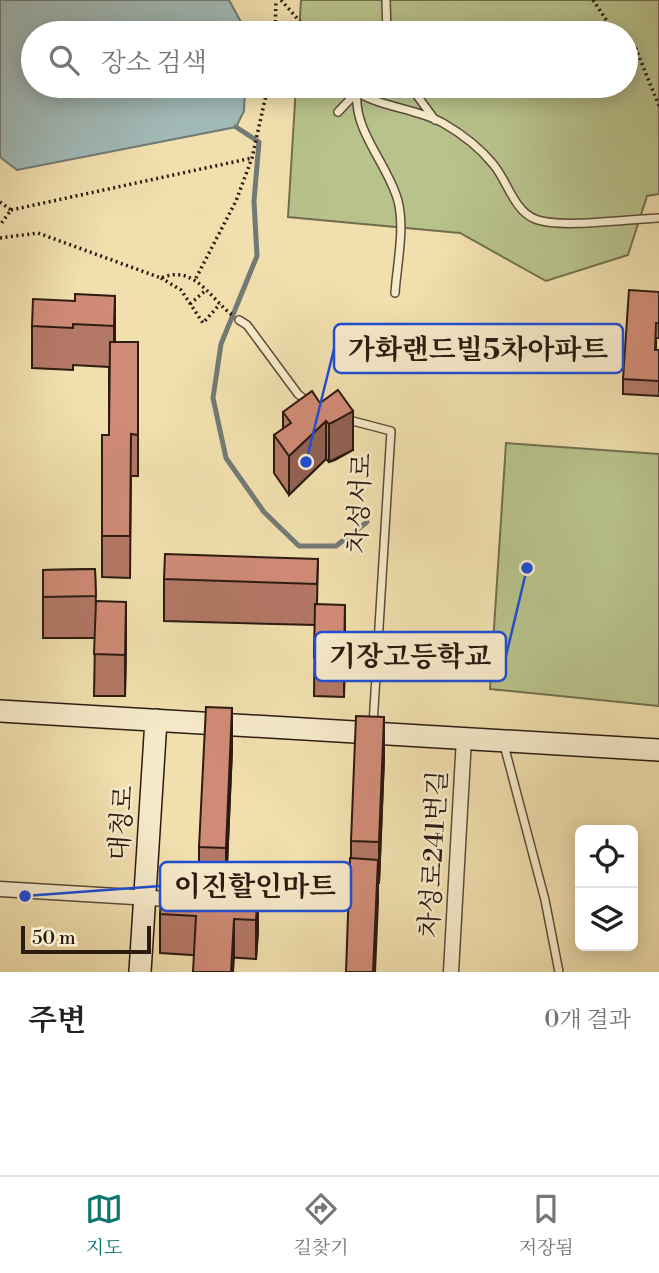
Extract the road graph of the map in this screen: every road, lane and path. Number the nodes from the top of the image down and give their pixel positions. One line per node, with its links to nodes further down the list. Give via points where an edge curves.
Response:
1 (276, 0): 5 (path)
2 (281, 0): 6 (path)
3 (386, 0): 7 (lane)
4 (593, 0): 8 (path)
5 (275, 21)
6 (299, 21)
7 (387, 21)
8 (607, 21)
9 (638, 54): 15 (path)
10 (265, 98): 18 (path)
11 (351, 98): 16 (lane)
12 (356, 98): 27 (lane, via 355,111 398,202)
13 (367, 98): 17 (lane)
14 (419, 98): 17 (lane)
15 (659, 106)
16 (338, 112)
17 (436, 120): 21 (lane, via 481,150 533,219 550,223)
18 (252, 158): 20 (path); 25 (path, via 236,201)
19 (0, 202): 20 (path)
20 (10, 210): 22 (path)
21 (659, 218)
22 (0, 225)
23 (0, 238): 24 (path, via 38,233)
24 (162, 278): 25 (path, via 170,274); 28 (path, via 181,290)
25 (196, 278): 26 (path)
26 (206, 290): 28 (path); 29 (path)
27 (395, 293)
28 (190, 304): 29 (path, via 204,323)
29 (220, 304): 30 (path)
30 (225, 309)
31 (239, 320): 32 (lane, via 254,333 298,394)
32 (317, 407)
33 (334, 416): 36 (lane, 차성서로, via 391,431)
34 (0, 711): 35 (street)
35 (156, 720): 36 (street); 41 (street, 대청로)
36 (373, 732): 37 (street)
37 (464, 738): 38 (street); 44 (street, 차성로241번길)
38 (503, 741): 39 (street); 45 (lane)
39 (659, 750)
40 (0, 889): 41 (street)
41 (144, 897): 42 (street); 43 (street, 대청로)
42 (197, 901)
43 (139, 972)
44 (451, 972)
45 (559, 972)

